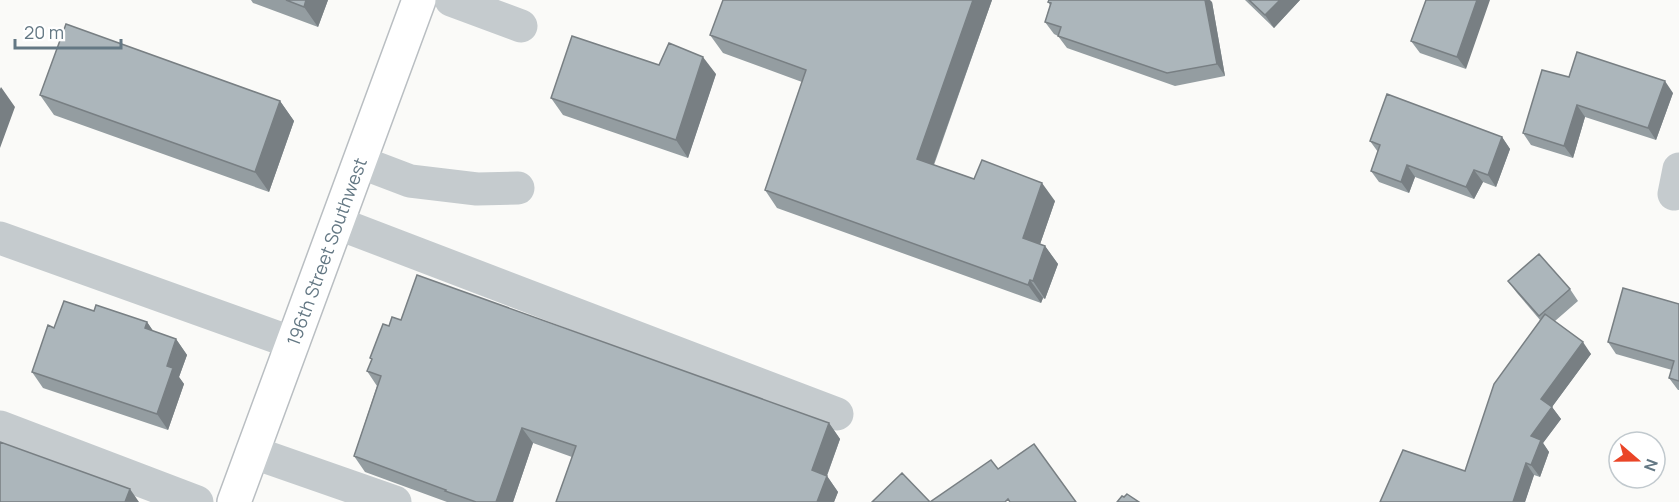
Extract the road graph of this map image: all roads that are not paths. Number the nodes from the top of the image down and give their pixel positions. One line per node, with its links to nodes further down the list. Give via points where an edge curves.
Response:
1 (419, 0): 4 (main road, 196th Street Southwest)
2 (451, 0): 3 (lane)
3 (521, 26)
4 (360, 162): 5 (lane, via 410,181 477,189); 6 (main road, 196th Street Southwest)
5 (519, 188)
6 (337, 224): 8 (main road, 196th Street Southwest); 9 (lane)
7 (0, 238): 8 (lane)
8 (293, 343): 11 (main road, 196th Street Southwest)
9 (837, 414)
10 (0, 427): 12 (lane)
11 (252, 452): 13 (main road, 196th Street Southwest); 14 (lane)
12 (197, 502)
13 (234, 502)
14 (394, 502)

